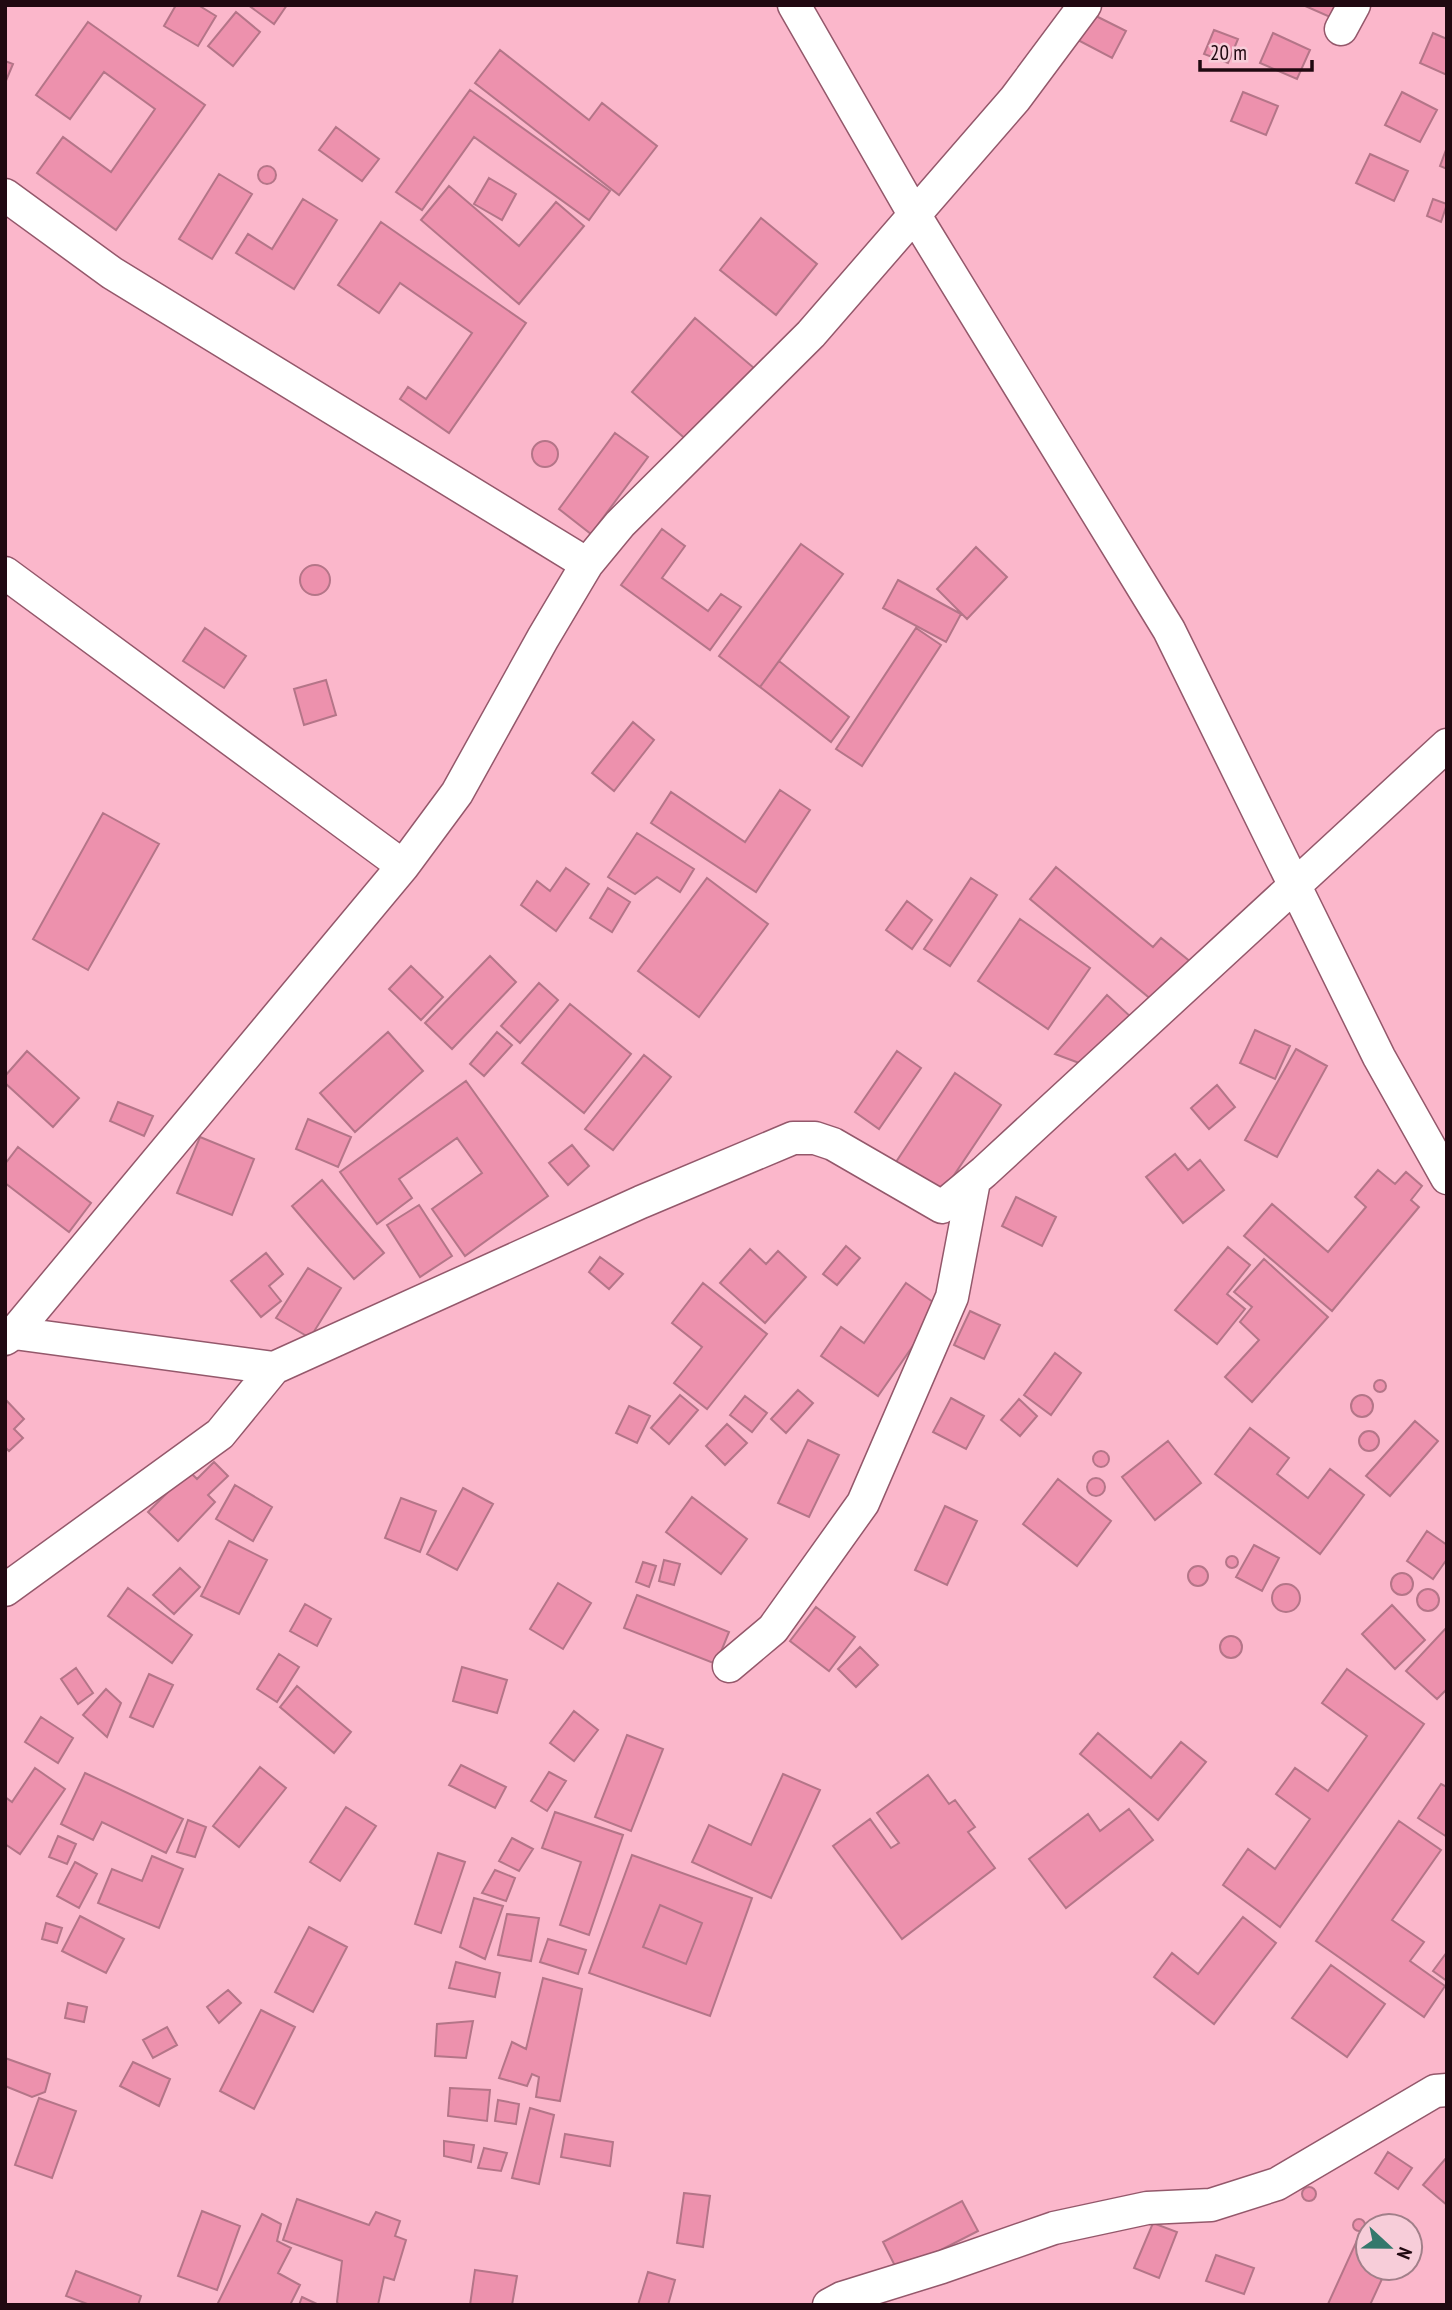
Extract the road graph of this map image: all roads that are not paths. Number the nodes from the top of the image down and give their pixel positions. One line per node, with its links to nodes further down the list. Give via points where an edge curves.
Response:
1 (794, 5): 4 (street)
2 (1085, 5): 4 (street, via 1015,99)
3 (5, 195): 5 (street, via 112,273)
4 (914, 214): 5 (street, via 811,334 620,524); 9 (street, via 1169,630)
5 (587, 564): 8 (street, via 457,793)
6 (5, 573): 8 (street)
7 (1447, 745): 9 (street)
8 (403, 866): 12 (street)
9 (1296, 885): 10 (street, via 1379,1057); 11 (street)
10 (1447, 1178)
11 (974, 1181): 13 (street, via 942,1207 833,1144 793,1138); 15 (street, via 952,1297 863,1503 773,1629)
12 (10, 1336): 13 (street)
13 (274, 1368): 14 (street, via 220,1434)
14 (5, 1590)
15 (729, 1667)
16 (1447, 2090): 17 (street, via 1435,2091 1277,2184 1211,2205 1147,2208 1055,2228)
17 (829, 2305)

